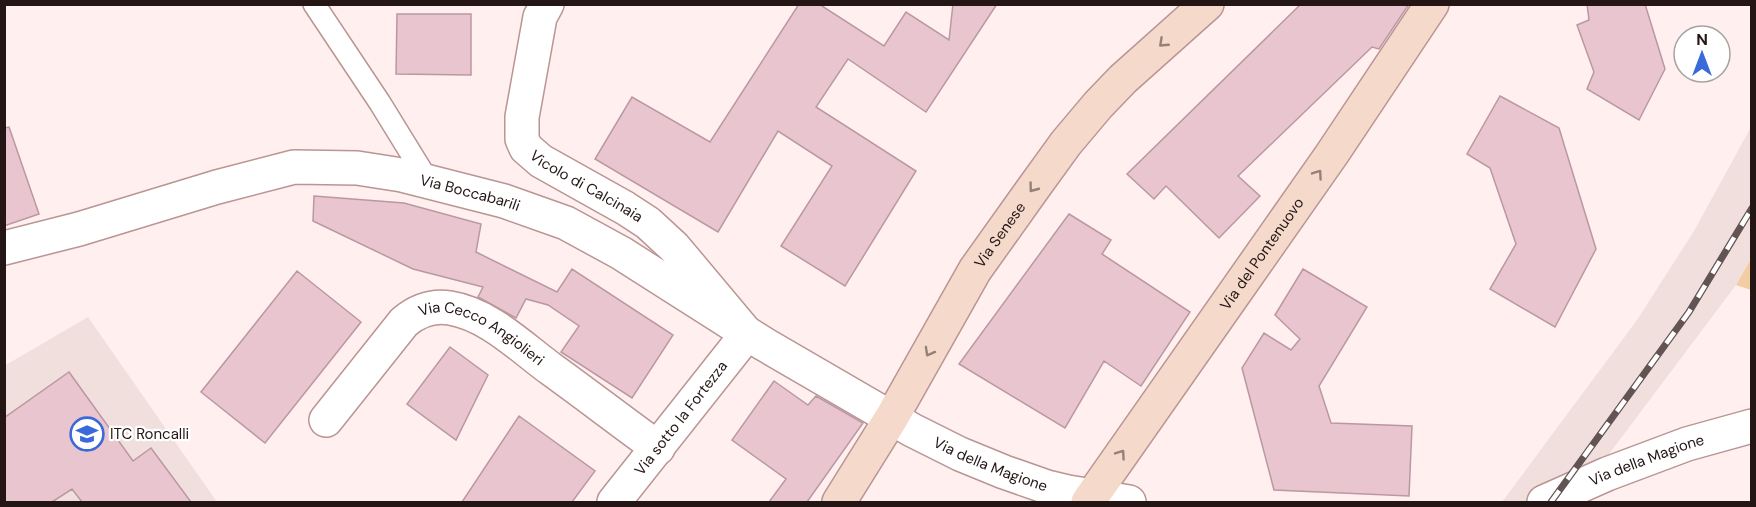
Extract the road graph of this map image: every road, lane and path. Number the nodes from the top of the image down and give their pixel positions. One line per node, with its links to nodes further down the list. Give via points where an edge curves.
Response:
1 (314, 4): 5 (lane)
2 (547, 4): 7 (street, Vicolo di Calcinaia, via 540,17 522,117 526,148 541,161 648,223 686,261)
3 (1207, 4): 8 (main road, Via Senese, one-way to 8, via 1123,79 1066,143 975,270)
4 (1432, 4): 12 (main road, Via del Pontenuovo, one-way to 4)
5 (428, 181): 6 (street, Via Boccabarili, via 357,168 294,167); 7 (street, Via Boccabarili, via 533,209 566,223)
6 (4, 248)
7 (747, 334): 8 (street, Via Boccabarili); 11 (street, Via sotto la Fortezza)
8 (892, 417): 12 (street, Via della Magione, via 980,463); 14 (main road, Via Senese)
9 (326, 420): 11 (street, Via Cecco Angiolieri, via 404,322 423,310 449,308 475,316 505,335)
10 (1752, 426): 16 (street, Via della Magione, via 1687,444)
11 (658, 448): 13 (street, Via sotto la Fortezza)
12 (1090, 499): 15 (street, Via della Magione)
13 (614, 502)
14 (839, 502)
15 (1129, 502)
16 (1544, 502)

